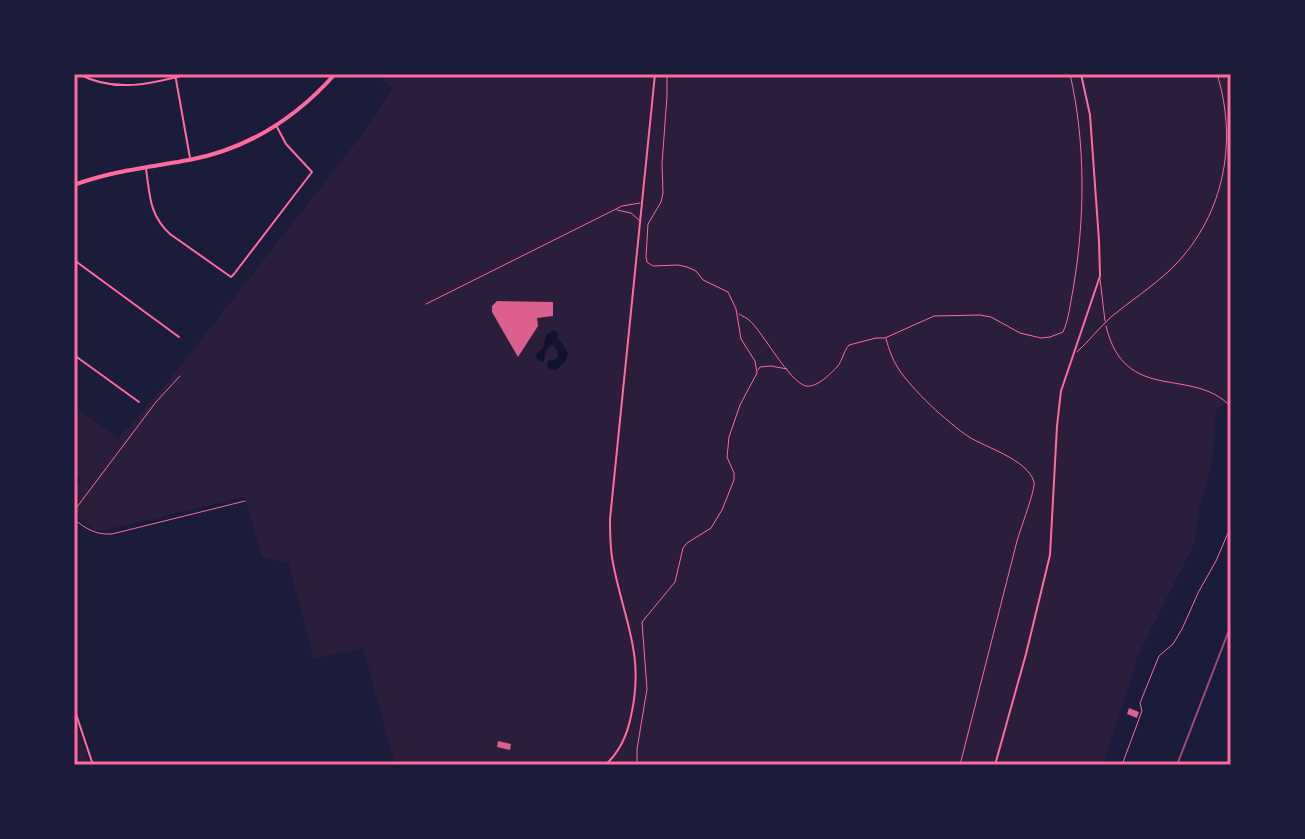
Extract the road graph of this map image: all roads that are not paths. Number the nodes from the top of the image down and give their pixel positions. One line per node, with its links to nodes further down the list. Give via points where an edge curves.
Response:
1 (79, 74): 7 (street, via 113,86)
2 (188, 74): 7 (street)
3 (335, 74): 8 (main road)
4 (655, 74): 12 (street)
5 (1081, 74): 16 (street, via 1090,115)
6 (1217, 74): 18 (lane, via 1227,132 1225,167 1213,210 1172,269)
7 (175, 76): 9 (street)
8 (276, 126): 9 (main road, via 239,145); 10 (street, via 312,172 231,277 161,226)
9 (190, 159): 10 (main road)
10 (145, 167): 11 (main road)
11 (74, 185)
12 (643, 203): 13 (lane); 14 (street)
13 (615, 210): 14 (lane); 17 (lane)
14 (641, 222): 31 (street, via 610,519 613,565 632,636 636,682 626,736)
15 (74, 260): 19 (street)
16 (1100, 276): 18 (lane); 21 (street)
17 (426, 304)
18 (1105, 323): 21 (lane); 24 (lane, via 1119,356 1136,371 1161,382 1209,391)
19 (179, 337)
20 (74, 355): 23 (street)
21 (1073, 355): 32 (street, via 1058,413 1050,555)
22 (180, 376): 26 (lane)
23 (139, 402)
24 (1231, 407)
25 (245, 501): 27 (lane, via 112,534 91,531)
26 (74, 511)
27 (74, 519)
28 (1231, 526): 33 (lane, via 1182,629 1159,656)
29 (74, 708): 30 (street)
30 (93, 765)
31 (605, 765)
32 (995, 765)
33 (1122, 765)

